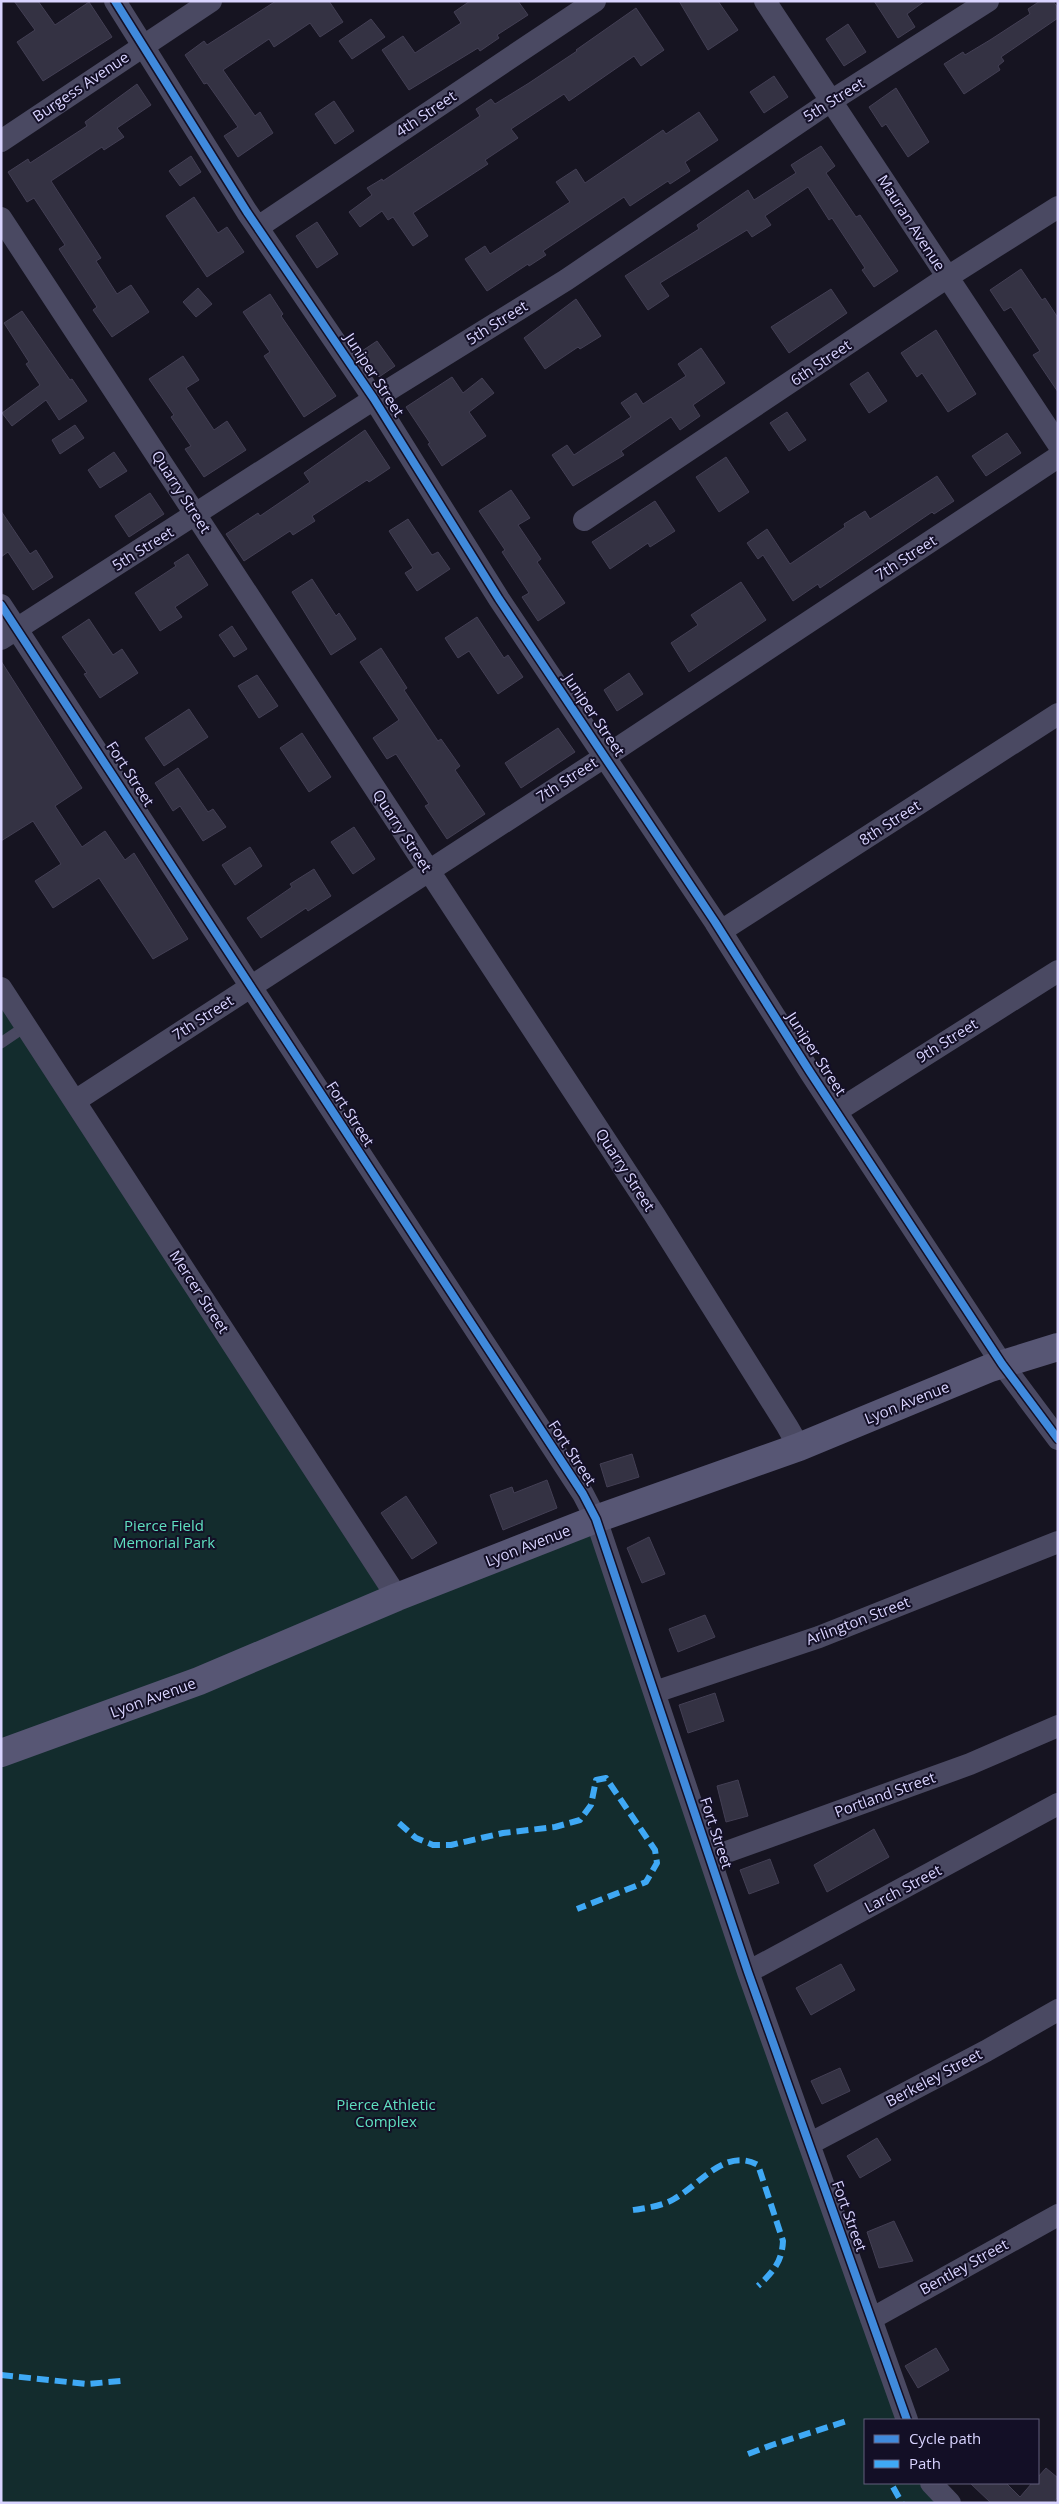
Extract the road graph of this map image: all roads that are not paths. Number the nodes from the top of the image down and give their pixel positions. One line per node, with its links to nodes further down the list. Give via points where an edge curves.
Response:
1 (115, 1): 6 (street, Juniper Street)
2 (211, 1): 6 (street, Burgess Avenue)
3 (596, 1): 11 (street, 4th Street)
4 (765, 1): 7 (street, Mauran Avenue)
5 (988, 1): 7 (street, 5th Street)
6 (143, 45): 8 (street, Burgess Avenue); 11 (street, Juniper Street)
7 (830, 101): 12 (street, Mauran Avenue); 13 (street, 5th Street, via 566,280)
8 (1, 140)
9 (1058, 207): 12 (street, 6th Street)
10 (1, 218): 16 (street, Quarry Street)
11 (258, 228): 13 (street, Juniper Street)
12 (946, 278): 14 (street, Mauran Avenue); 17 (street, 6th Street)
13 (374, 399): 16 (street, 5th Street); 21 (street, Juniper Street, via 499,599)
14 (1058, 444)
15 (1058, 457): 21 (street, 7th Street)
16 (196, 515): 19 (street, 5th Street); 22 (street, Quarry Street)
17 (584, 520)
18 (1, 605): 19 (street, Fort Street)
19 (9, 633): 26 (street, Fort Street)
20 (1058, 714): 23 (street, 8th Street)
21 (604, 756): 22 (street, 7th Street); 23 (street, Juniper Street)
22 (428, 871): 26 (street, 7th Street); 34 (street, Quarry Street, via 654,1214)
23 (721, 931): 30 (street, Juniper Street)
24 (1058, 971): 30 (street, 9th Street)
25 (1, 988): 27 (street, Mercer Street)
26 (251, 988): 29 (street, 7th Street); 35 (street, Fort Street, via 583,1494)
27 (26, 1026): 28 (lane); 29 (street, Mercer Street)
28 (1, 1043)
29 (75, 1101): 37 (street, Mercer Street)
30 (837, 1111): 32 (street, Juniper Street)
31 (1058, 1347): 32 (street, Lyon Avenue)
32 (1002, 1364): 33 (street, Juniper Street); 34 (street, Lyon Avenue)
33 (1058, 1439)
34 (798, 1448): 35 (street, Lyon Avenue)
35 (596, 1519): 37 (street, Lyon Avenue); 38 (street, Fort Street)
36 (1058, 1542): 38 (street, Arlington Street, via 819,1637)
37 (397, 1597): 40 (street, Lyon Avenue, via 198,1681)
38 (655, 1692): 42 (street, Fort Street)
39 (1058, 1726): 42 (street, Portland Street, via 970,1764)
40 (1, 1753)
41 (1058, 1804): 43 (street, Larch Street)
42 (710, 1858): 43 (street, Fort Street)
43 (748, 1972): 45 (street, Fort Street)
44 (1058, 2010): 45 (street, Berkeley Street)
45 (809, 2144): 47 (street, Fort Street)
46 (1058, 2215): 47 (street, Bentley Street)
47 (871, 2318): 48 (street, Fort Street)
48 (907, 2419)
49 (932, 2484): 50 (street)
50 (950, 2503)

